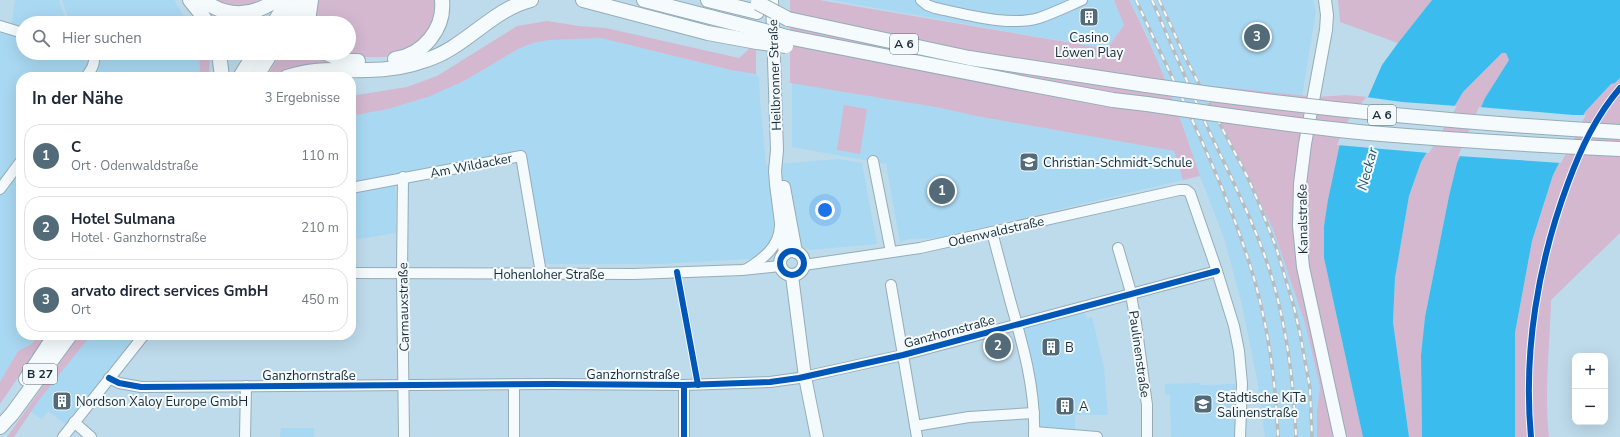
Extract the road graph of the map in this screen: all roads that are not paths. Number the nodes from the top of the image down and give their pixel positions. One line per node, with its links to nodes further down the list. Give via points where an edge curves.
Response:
1 (190, 0): 17 (highway)
2 (203, 0): 3 (highway, via 220,10 236,14 254,12)
3 (276, 0)
4 (288, 0): 18 (highway)
5 (303, 0): 19 (highway)
6 (312, 0): 20 (highway)
7 (442, 0): 28 (highway, via 438,27 426,44 415,53 389,60)
8 (531, 0): 33 (highway, via 513,6 447,51 427,60 387,69)
9 (583, 0): 23 (highway, via 708,33)
10 (644, 0): 23 (highway, A 6)
11 (708, 0): 16 (highway)
12 (772, 0): 36 (main road, Heilbronner Straße)
13 (921, 0): 14 (street, via 935,8 1007,21 1038,18)
14 (1082, 0)
15 (1325, 0): 85 (main road, Kanalstraße, via 1326,30 1305,144 1300,184 1299,226 1303,267)
16 (755, 5): 34 (highway, A 6, bridge, via 788,19 969,58 1146,85 1374,114)
17 (202, 16)
18 (278, 16)
19 (294, 16)
20 (309, 16)
21 (0, 26): 22 (street)
22 (16, 31)
23 (757, 35): 35 (highway, A 6, bridge, via 786,42 873,54 1092,96 1222,115 1368,132 1530,145)
24 (95, 60): 29 (street)
25 (220, 60): 30 (highway)
26 (251, 60): 31 (highway)
27 (267, 60): 32 (highway)
28 (342, 60)
29 (90, 72)
30 (221, 72)
31 (243, 72)
32 (259, 72)
33 (308, 72)
34 (1620, 132)
35 (1620, 149)
36 (777, 150): 42 (main road, Heilbronner Straße, via 775,171); 46 (main road, Heilbronner Straße)
37 (874, 161): 45 (street)
38 (16, 168): 41 (street)
39 (403, 177): 40 (street, Am Wildacker); 52 (street, Carmauxstraße); 53 (street, Am Wildacker, via 520,156)
40 (356, 187)
41 (0, 189)
42 (780, 222): 46 (main road, Heilbronner Straße); 49 (street, via 780,232 773,249)
43 (992, 232): 45 (street, Odenwaldstraße); 50 (street, Odenwaldstraße, via 1142,197 1186,190 1190,193); 57 (street)
44 (1118, 248): 56 (street, Paulinenstraße)
45 (891, 252): 47 (street, Odenwaldstraße)
46 (790, 253): 47 (main road, via 802,257); 48 (main road, via 780,259)
47 (804, 265): 54 (main road, via 800,273)
48 (780, 266): 49 (street, Hohenloher Straße); 54 (main road, via 784,273)
49 (747, 269): 53 (street, Hohenloher Straße, via 634,274)
50 (1217, 271): 56 (street, Ganzhornstraße); 84 (street, via 1239,351 1242,384)
51 (356, 273): 52 (street, Hohenloher Straße)
52 (402, 274): 53 (street, Hohenloher Straße); 67 (street, Carmauxstraße)
53 (541, 274)
54 (792, 276): 62 (main road)
55 (891, 285): 61 (street)
56 (1131, 294): 57 (street, Ganzhornstraße); 83 (street, Paulinenstraße, via 1147,405)
57 (1017, 324): 61 (street, Ganzhornstraße); 68 (street, via 1025,353)
58 (52, 340): 69 (highway, B 27)
59 (66, 340): 72 (highway, B 27)
60 (140, 340): 63 (street)
61 (903, 355): 62 (street, Ganzhornstraße); 71 (street)
62 (805, 377): 65 (street, Ganzhornstraße, via 770,382); 80 (main road)
63 (109, 378): 66 (street, Ganzhornstraße, via 119,383 141,387); 70 (street)
64 (514, 385): 65 (street, Ganzhornstraße); 67 (street, Ganzhornstraße); 78 (street)
65 (684, 385): 79 (street)
66 (246, 386): 67 (street, Ganzhornstraße); 76 (street)
67 (404, 386): 77 (street, Carmauxstraße)
68 (1034, 413): 71 (street, via 969,417); 73 (street)
69 (0, 422)
70 (74, 422): 74 (street); 75 (street)
71 (915, 426): 81 (street)
72 (0, 427)
73 (1034, 434): 82 (street)
74 (63, 437)
75 (91, 437)
76 (245, 437)
77 (404, 437)
78 (514, 437)
79 (684, 437)
80 (817, 437)
81 (917, 437)
82 (1097, 437)
83 (1147, 437)
84 (1240, 437)
85 (1340, 437)

